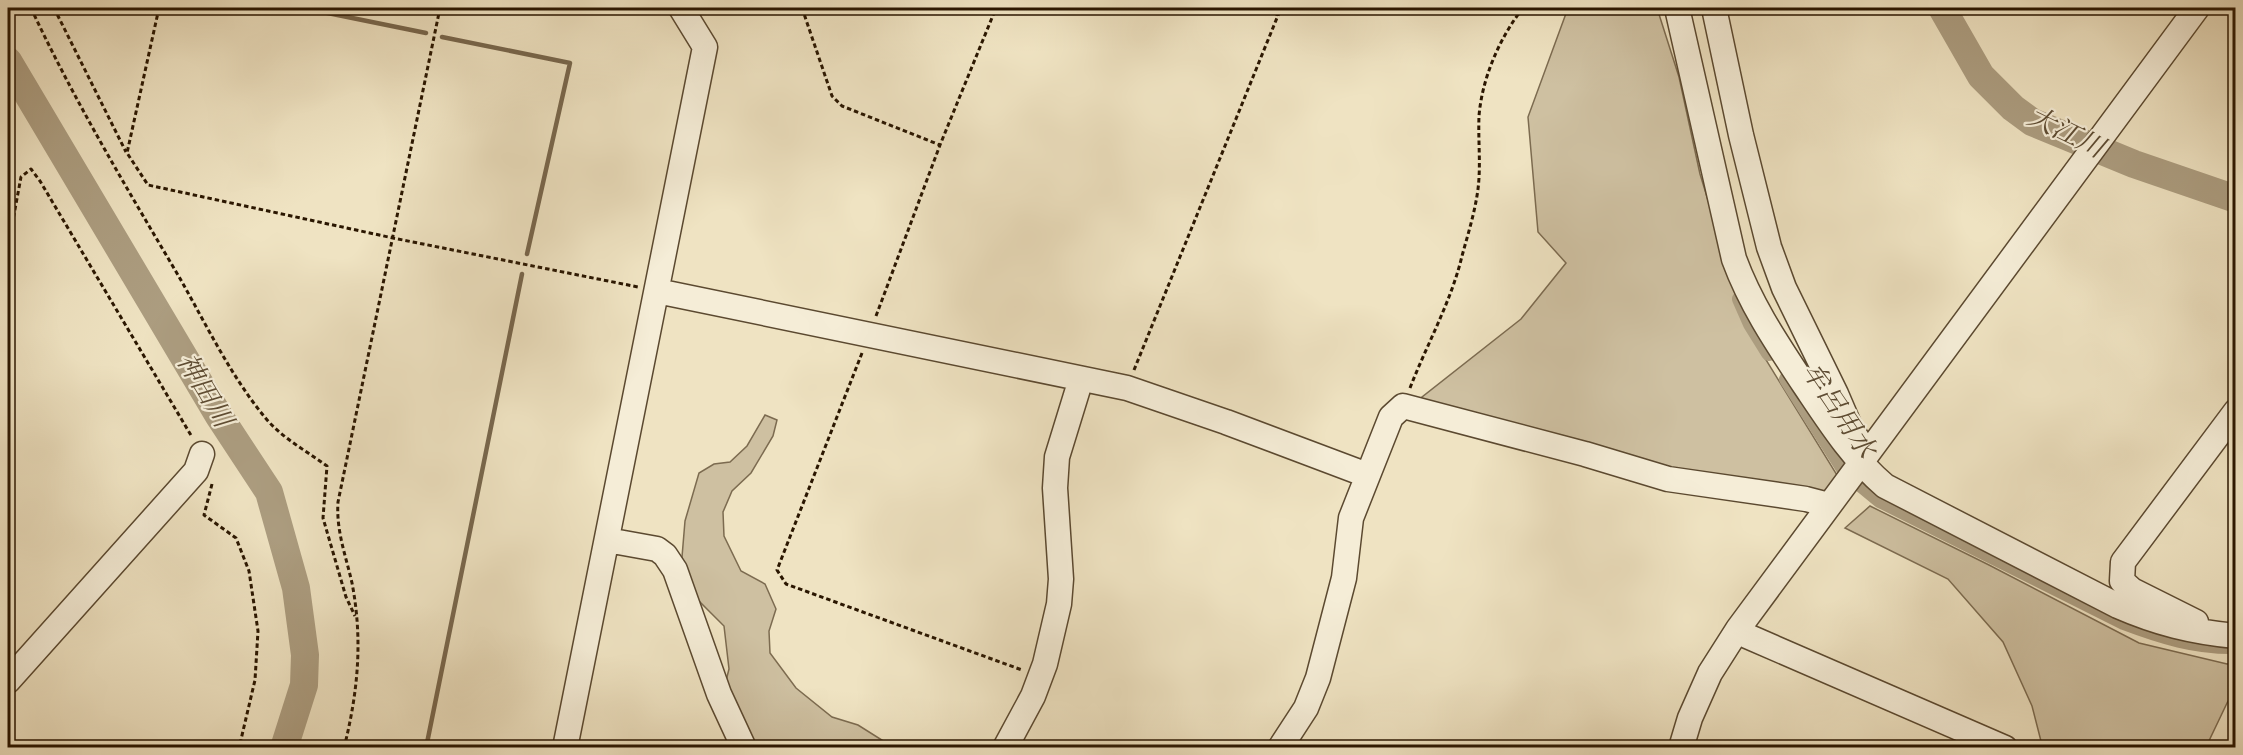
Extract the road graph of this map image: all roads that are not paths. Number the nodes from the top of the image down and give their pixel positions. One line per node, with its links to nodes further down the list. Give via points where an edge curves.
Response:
1 (681, 8): 5 (street, via 705,46)
2 (1677, 8): 10 (street, via 1734,259 1745,289 1845,445)
3 (1714, 8): 10 (street, via 1769,247 1784,288 1851,429)
4 (2197, 8): 10 (street)
5 (657, 291): 6 (street); 11 (street)
6 (1081, 380): 9 (street, via 1127,388); 19 (street, via 1057,457 1059,604 1033,696)
7 (2235, 411): 13 (street, via 2124,562 2122,580 2132,590 2202,624)
8 (202, 454): 15 (street, via 196,471)
9 (1367, 475): 10 (street, via 1391,417 1403,406 1668,479 1806,500); 20 (street, via 1351,518 1344,578 1318,678 1306,708)
10 (1851, 476): 12 (street); 13 (street, via 1885,486 2152,621)
11 (607, 540): 17 (street); 18 (street, via 657,549 675,570 718,694)
12 (1738, 629): 16 (street); 21 (street, via 1710,673)
13 (2211, 634): 14 (street)
14 (2235, 636)
15 (8, 681)
16 (1992, 745)
17 (565, 747)
18 (744, 747)
19 (1005, 747)
20 (1280, 747)
21 (1681, 747)

